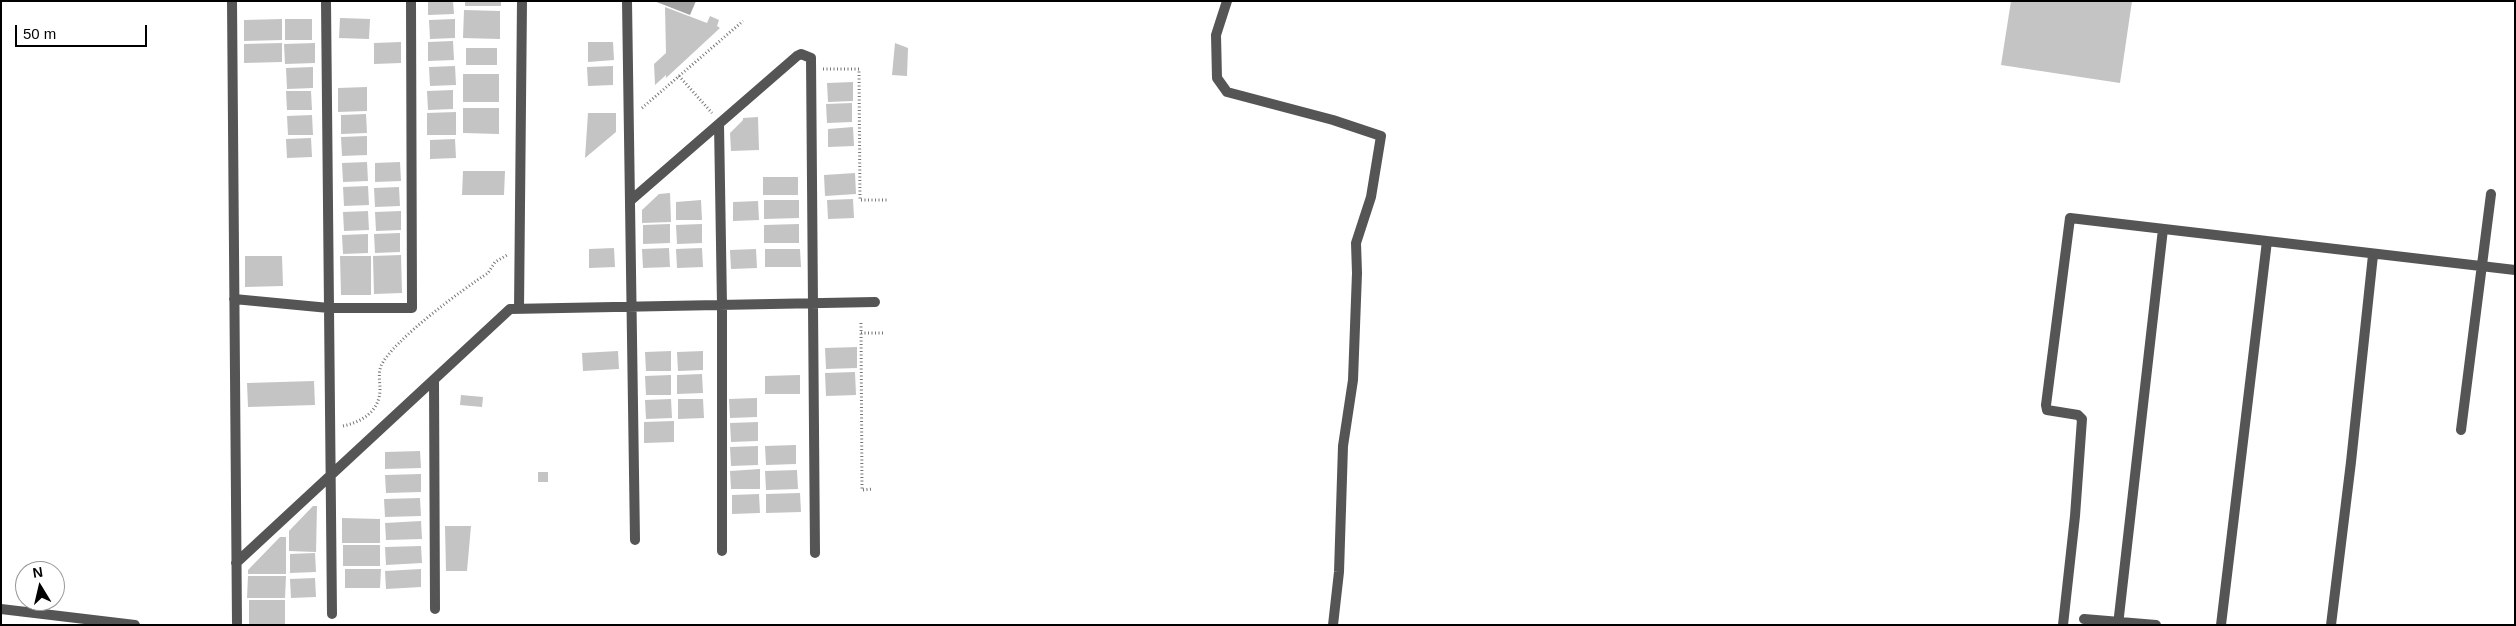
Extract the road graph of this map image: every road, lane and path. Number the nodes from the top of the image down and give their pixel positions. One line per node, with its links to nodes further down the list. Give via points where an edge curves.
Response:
1 (232, 1): 21 (street)
2 (326, 1): 26 (street)
3 (411, 1): 26 (street, via 412,308)
4 (522, 1): 17 (street)
5 (627, 1): 10 (street)
6 (1227, 1): 47 (street, via 1216,35 1217,78 1227,92 1381,136 1371,198 1356,243 1353,380 1343,446 1339,572)
7 (742, 21): 9 (path)
8 (812, 69): 11 (street, via 810,58 801,54 796,56); 13 (path, via 859,69 860,200); 23 (street)
9 (679, 76): 10 (path); 11 (path)
10 (629, 120): 14 (street)
11 (720, 123): 14 (street); 24 (street)
12 (2491, 194): 19 (street)
13 (889, 200)
14 (630, 201): 25 (street)
15 (2163, 229): 16 (street); 45 (street); 48 (street, via 2070,218 2046,405 2047,410 2078,415 2082,419)
16 (2267, 241): 18 (street); 50 (street)
17 (520, 254): 27 (street); 32 (path, via 504,255 488,273 402,340 382,366 378,404 370,414 343,426)
18 (2373, 255): 19 (street); 51 (street)
19 (2482, 266): 20 (street); 33 (street)
20 (2515, 270)
21 (234, 299): 26 (street); 39 (street)
22 (875, 302): 23 (street)
23 (813, 303): 24 (street); 38 (street)
24 (722, 305): 25 (street); 37 (street)
25 (632, 307): 27 (street); 36 (street)
26 (329, 308): 32 (street)
27 (520, 309): 31 (street, via 510,309)
28 (861, 323): 29 (path)
29 (861, 333): 30 (path); 35 (path, via 862,490)
30 (885, 333)
31 (434, 380): 34 (street); 40 (street)
32 (330, 422): 34 (street)
33 (2461, 430)
34 (331, 475): 39 (street); 42 (street)
35 (873, 489)
36 (636, 540)
37 (722, 551)
38 (815, 553)
39 (236, 563): 44 (street)
40 (435, 608)
41 (1, 610): 46 (street)
42 (332, 614)
43 (2084, 619): 45 (street)
44 (236, 623)
45 (2118, 623): 49 (street)
46 (135, 625)
47 (1333, 625)
48 (2063, 625)
49 (2156, 625)
50 (2221, 625)
51 (2331, 625)

